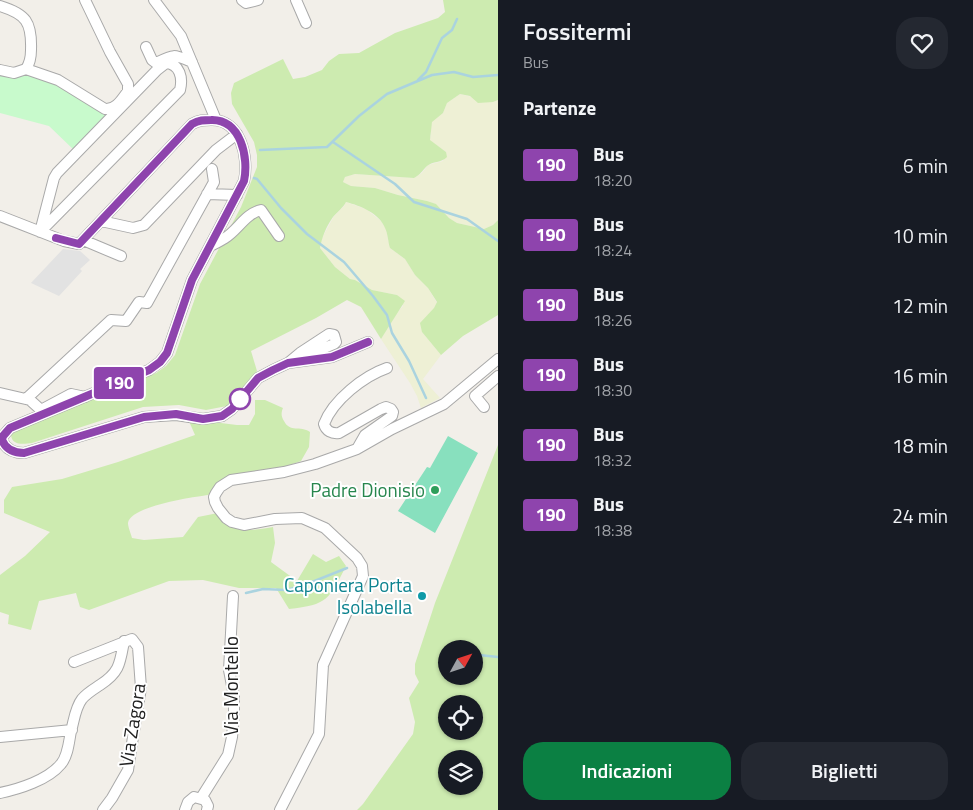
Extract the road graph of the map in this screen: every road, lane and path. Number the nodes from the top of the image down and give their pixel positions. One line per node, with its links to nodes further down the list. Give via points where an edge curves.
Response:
1 (86, 0): 10 (street, via 128,84 128,91 117,105 105,109 58,80)
2 (154, 0): 9 (street, via 181,36)
3 (242, 0): 4 (street, via 246,4)
4 (258, 0)
5 (296, 0): 7 (street)
6 (0, 6): 10 (street, via 18,13 30,26 31,57)
7 (306, 23)
8 (146, 47): 9 (street, via 156,63 170,56)
9 (192, 62): 12 (street)
10 (26, 69): 11 (street, via 14,73)
11 (0, 70)
12 (216, 120): 13 (street); 18 (street, via 192,124)
13 (237, 134): 16 (street, via 243,146 245,167 244,181); 18 (street, via 216,150 144,225 133,228)
14 (212, 169): 15 (street, via 214,182)
15 (207, 194): 16 (street); 30 (street, via 147,302 139,302 126,321 111,320)
16 (237, 195): 22 (street)
17 (0, 216): 19 (street)
18 (101, 221): 21 (street)
19 (40, 232): 19 (street, via 57,173 157,70 166,63 176,68 182,77 180,90); 21 (street, via 79,244)
20 (279, 236): 22 (street, via 261,210 244,220 226,238)
21 (83, 240): 23 (street)
22 (209, 247): 29 (street, via 192,280 163,358 149,370)
23 (121, 256)
24 (368, 342): 32 (street, via 332,357 288,363 258,378 222,416 203,419 176,414 144,417 24,453 12,451)
25 (498, 359): 33 (street, via 444,404)
26 (387, 368): 33 (street, via 372,374 350,390 325,421 327,430 339,434 381,409 392,408 392,416 365,435)
27 (498, 376): 31 (street, via 476,396)
28 (0, 393): 30 (street)
29 (85, 397): 30 (street, via 72,394 41,410); 32 (street, via 10,428)
30 (26, 399)
31 (484, 408)
32 (1, 440)
33 (357, 449): 44 (street, via 284,472 231,480 220,487 214,497 226,518 244,525 294,517 326,528 351,551 363,570 323,666 319,734)
34 (233, 596): 40 (street, Via Montello, via 229,670 234,696 232,737 228,755)
35 (124, 641): 36 (street); 37 (street, via 118,669 110,679 82,699); 41 (street, Via Zagora, via 132,639 138,647 141,688 128,770)
36 (74, 662)
37 (72, 730): 38 (street); 39 (street, via 62,764 21,788)
38 (0, 737)
39 (0, 793)
40 (201, 798): 42 (street, via 190,799); 43 (street, via 207,803)
41 (103, 810)
42 (185, 810)
43 (207, 810)
44 (280, 810)

